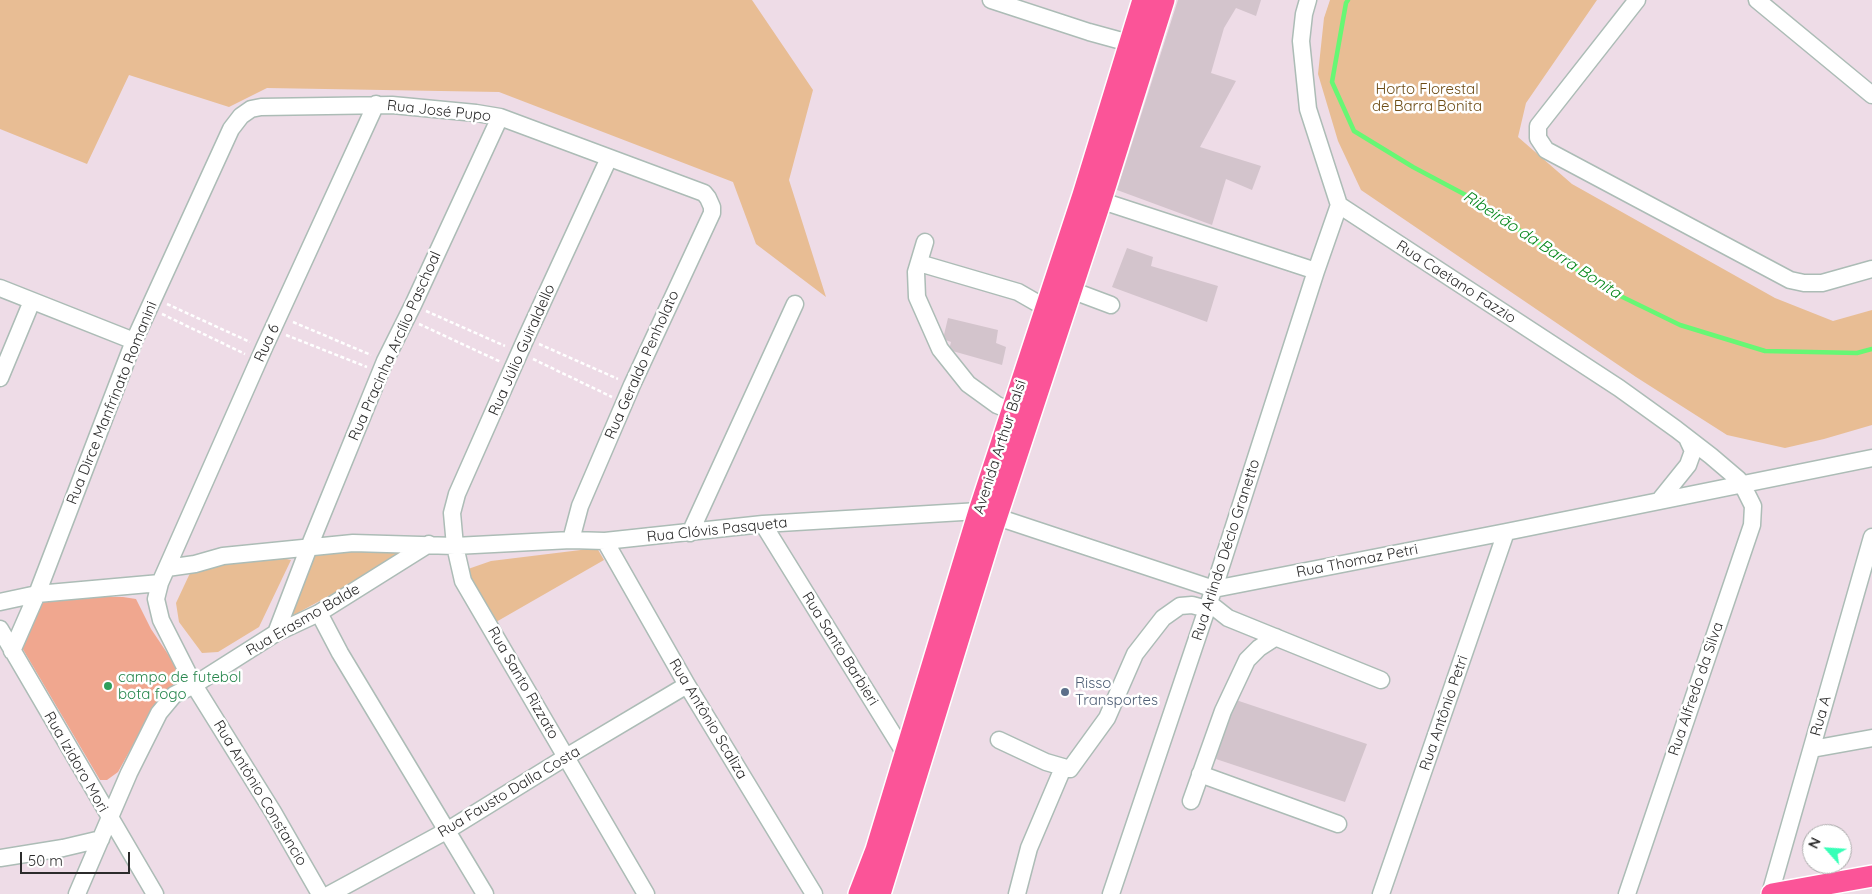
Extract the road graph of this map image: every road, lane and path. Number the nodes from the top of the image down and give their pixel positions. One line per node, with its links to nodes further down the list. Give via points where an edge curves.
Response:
1 (991, 0): 7 (street)
2 (1144, 0): 7 (main road, Avenida Arthur Balsi)
3 (1164, 0): 7 (main road, Avenida Arthur Balsi)
4 (1308, 0): 15 (street, via 1301,41 1308,109)
5 (1637, 0): 18 (street, via 1538,126 1538,138 1546,150 1790,280 1822,283)
6 (1757, 0): 8 (street)
7 (1139, 45): 14 (main road, Avenida Arthur Balsi)
8 (1872, 95)
9 (376, 104): 10 (street, Rua José Pupo); 11 (street, Rua José Pupo); 28 (street, Rua 6)
10 (251, 109): 23 (street, Rua Dirce Manfrinato Romanini, via 232,129)
11 (500, 117): 12 (street, Rua José Pupo); 27 (street, Rua Pracinha Arcílio Paschoal)
12 (609, 158): 13 (street, Rua José Pupo); 30 (street, Rua Júlio Guiraldello)
13 (704, 194): 34 (street, Rua Geraldo Penholato, via 710,201 712,212)
14 (1092, 198): 19 (street); 21 (main road, Avenida Arthur Balsi); 26 (main road, Avenida Arthur Balsi)
15 (1339, 205): 19 (street, Rua Arlindo Décio Granetto); 37 (street, Rua Caetano Fazzio, via 1619,388)
16 (925, 242): 17 (street)
17 (919, 263): 26 (street, via 1018,292); 36 (street, via 917,298 940,349 968,384 997,405)
18 (1872, 269)
19 (1316, 271): 54 (street, Rua Arlindo Décio Granetto)
20 (0, 288): 22 (street)
21 (1071, 290): 25 (street); 36 (main road, Avenida Arthur Balsi)
22 (32, 302): 29 (street); 33 (street)
23 (151, 303): 29 (street, Rua Dirce Manfrinato Romanini); 31 (path); 31 (path)
24 (795, 304): 43 (street)
25 (1111, 305)
26 (1046, 308): 36 (main road, Avenida Arthur Balsi)
27 (410, 312): 30 (path); 30 (path); 32 (street, Rua Pracinha Arcílio Paschoal)
28 (276, 323): 31 (street, Rua 6); 32 (path); 32 (path)
29 (134, 340): 52 (street, Rua Dirce Manfrinato Romanini)
30 (519, 353): 34 (path); 35 (path); 49 (street, Rua Júlio Guiraldello, via 457,494 452,513)
31 (261, 354): 51 (street, Rua 6)
32 (383, 367): 50 (street, Rua Pracinha Arcílio Paschoal)
33 (0, 378)
34 (632, 386): 35 (street, Rua Geraldo Penholato)
35 (624, 403): 46 (street, Rua Geraldo Penholato, via 580,506)
36 (1020, 414): 41 (main road, Avenida Arthur Balsi)
37 (1688, 438): 39 (street, Rua Caetano Fazzio); 40 (street, via 1693,451 1688,465)
38 (1872, 458): 39 (street, Rua Thomaz Petri)
39 (1742, 484): 40 (street, Rua Thomaz Petri); 90 (street, Rua Alfredo da Silva, via 1753,506 1752,526)
40 (1660, 501): 44 (street, Rua Thomaz Petri)
41 (988, 514): 42 (street, Rua Clóvis Pasqueta); 54 (street, Rua Thomaz Petri); 66 (main road, Avenida Arthur Balsi); 69 (main road, Avenida Arthur Balsi)
42 (763, 524): 43 (street, Rua Clóvis Pasqueta); 66 (street, Rua Santo Barbieri)
43 (690, 532): 47 (street, Rua Clóvis Pasqueta)
44 (1506, 532): 54 (street, Rua Thomaz Petri); 89 (street, Rua Antônio Petri)
45 (1872, 538): 65 (street, Rua A)
46 (571, 540): 47 (street, Rua Clóvis Pasqueta); 49 (street, Rua Clóvis Pasqueta)
47 (605, 541): 62 (street, Rua Antônio Scaliza)
48 (429, 544): 49 (street); 50 (street, via 353,543); 55 (street, Rua Erasmo Balde)
49 (455, 546): 67 (street, Rua Santo Rizzato, via 462,581)
50 (309, 547): 51 (street, via 223,556); 57 (street, Rua Pracinha Arcílio Paschoal)
51 (164, 576): 52 (street); 61 (street, Rua Antônio Constancio, via 156,599 161,620)
52 (37, 594): 53 (street); 59 (street, Rua Dirce Manfrinato Romanini)
53 (0, 602)
54 (1209, 605): 58 (street, via 1228,618); 68 (street, via 1180,606 1163,618 1135,654 1107,718 1070,769); 88 (street, Rua Arlindo Décio Granetto)
55 (318, 613): 57 (street, Rua Erasmo Balde); 74 (street)
56 (0, 629): 59 (street, Rua Izidoro Mori)
57 (276, 633): 61 (street, Rua Erasmo Balde)
58 (1276, 637): 60 (street); 70 (street, via 1247,660 1223,711)
59 (12, 651): 72 (street, Rua Izidoro Mori)
60 (1381, 680)
61 (194, 685): 72 (street, Rua Erasmo Balde, via 174,695 159,713); 80 (street, Rua Antônio Constancio)
62 (686, 685): 67 (street, Rua Fausto Dalla Costa); 84 (street, Rua Antônio Scaliza)
63 (1872, 738): 65 (street)
64 (999, 740): 68 (street)
65 (1812, 749): 91 (street, Rua A)
66 (905, 755): 69 (street, Rua Santo Barbieri); 85 (main road, Avenida Arthur Balsi)
67 (566, 757): 74 (street, Rua Fausto Dalla Costa); 83 (street, Rua Santo Rizzato)
68 (1063, 768): 87 (street, via 1029,848)
69 (919, 772): 86 (main road, Avenida Arthur Balsi)
70 (1200, 774): 71 (street); 73 (street)
71 (1191, 801)
72 (110, 819): 75 (street, Rua Erasmo Balde); 79 (street, Rua Izidoro Mori)
73 (1338, 824)
74 (448, 830): 81 (street, Rua Fausto Dalla Costa); 82 (street)
75 (101, 839): 76 (street); 78 (street, Rua Erasmo Balde)
76 (0, 858)
77 (1872, 876): 91 (main road)
78 (77, 894)
79 (155, 894)
80 (320, 894)
81 (330, 894)
82 (485, 894)
83 (646, 894)
84 (814, 894)
85 (859, 894)
86 (880, 894)
87 (1017, 894)
88 (1111, 894)
89 (1381, 894)
90 (1627, 894)
91 (1771, 894)

